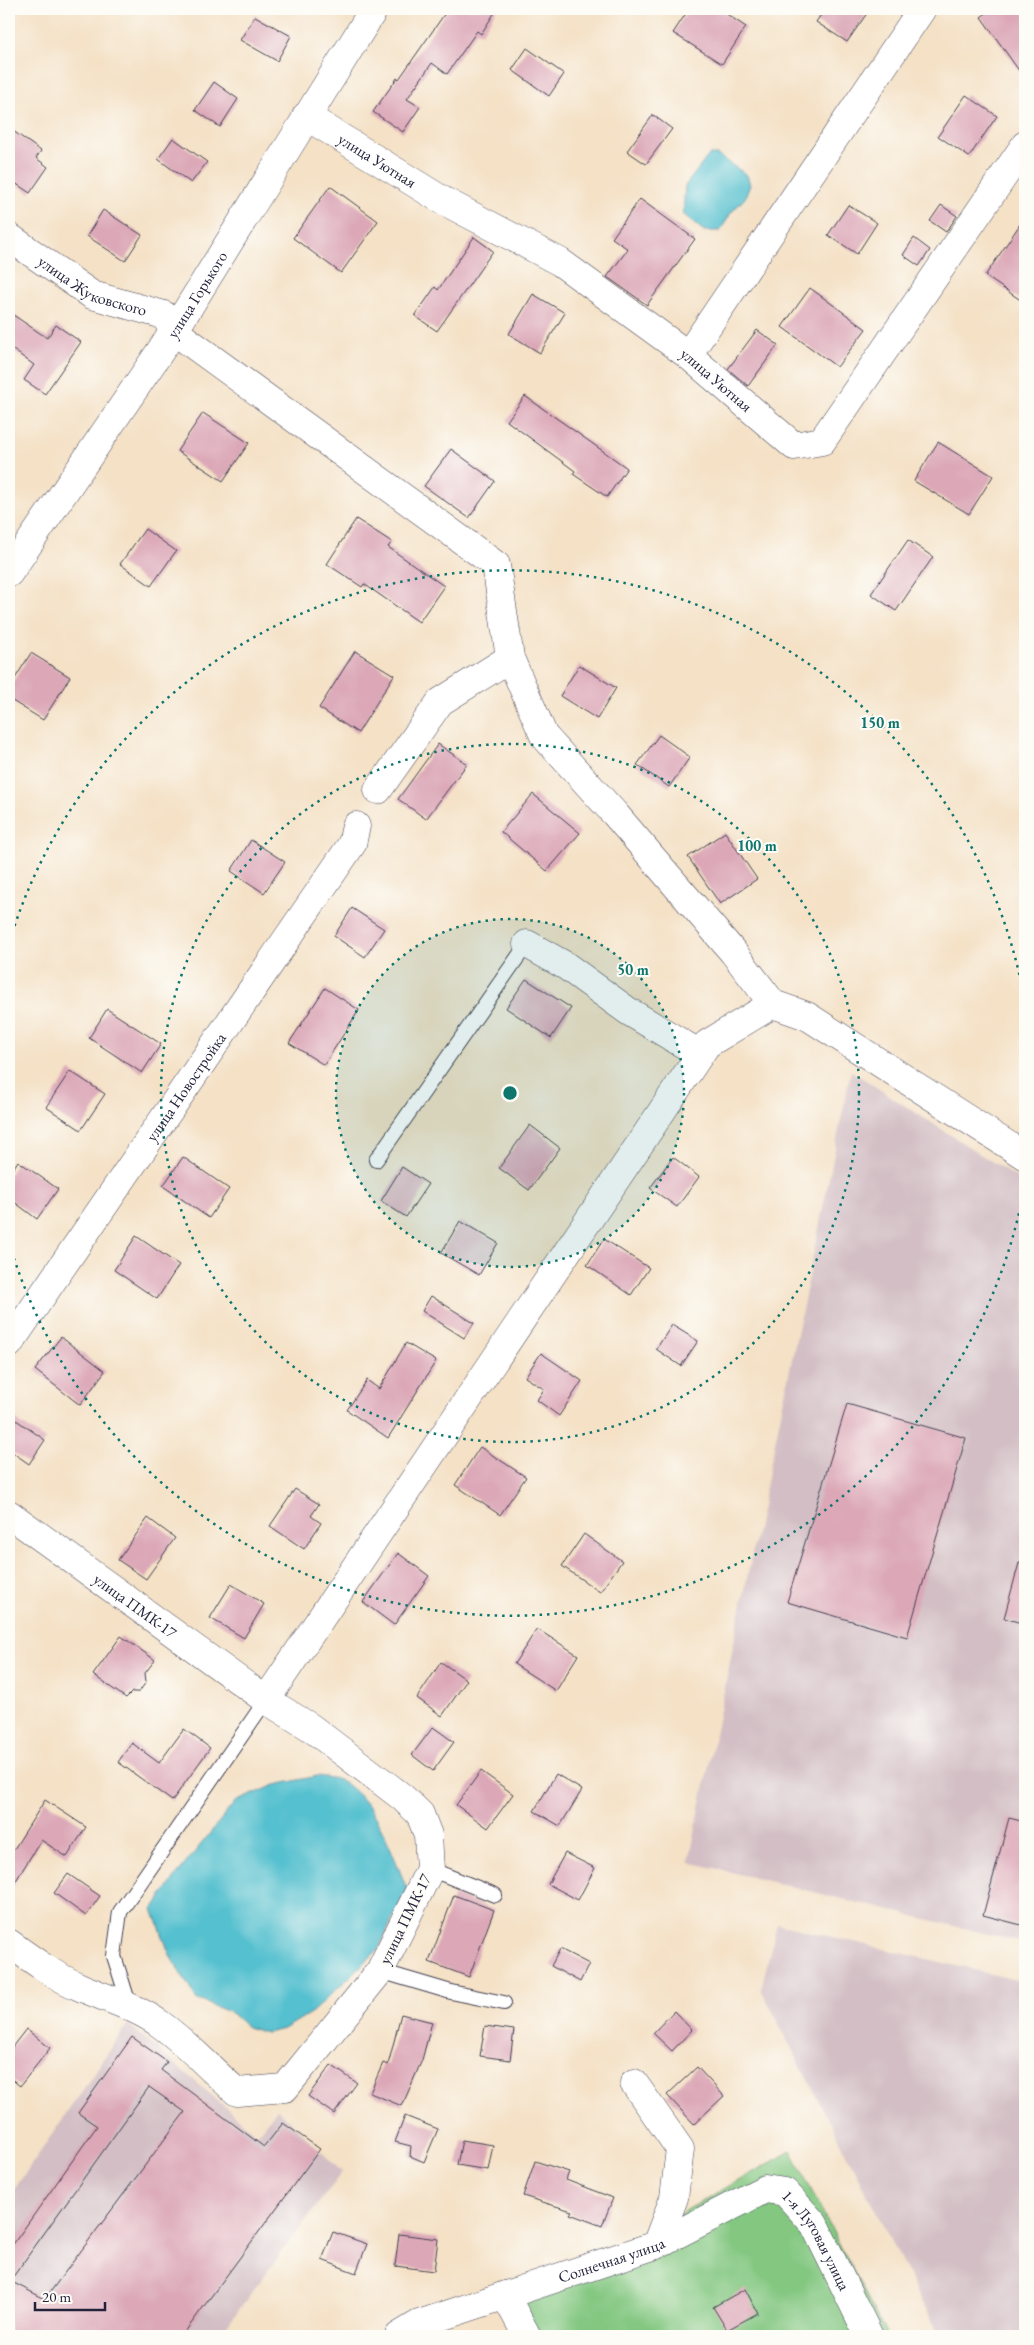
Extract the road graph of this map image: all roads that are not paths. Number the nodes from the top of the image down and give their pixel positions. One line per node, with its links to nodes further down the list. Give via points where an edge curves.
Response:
1 (374, 9): 3 (street, улица Горького)
2 (922, 9): 7 (street)
3 (306, 116): 6 (street, улица Горького); 7 (street, улица Уютная, via 442,200 560,262)
4 (1025, 145): 7 (street, улица Уютная, via 822,440 794,446)
5 (9, 237): 6 (street, улица Жуковского, via 92,295 164,315)
6 (174, 331): 8 (street, улица Горького); 9 (street, улица Жуковского, via 496,565)
7 (688, 355)
8 (9, 573)
9 (510, 658): 10 (street, via 440,702); 13 (street, улица Жуковского, via 544,736 733,952)
10 (378, 790)
11 (356, 826): 17 (street, улица Новостройка, via 352,844)
12 (527, 944): 14 (street); 16 (lane)
13 (773, 1004): 14 (street, via 708,1044); 15 (street, via 807,1016)
14 (700, 1054): 19 (street)
15 (1025, 1156)
16 (376, 1160)
17 (9, 1344)
18 (9, 1514): 19 (street, улица ПМК-17)
19 (266, 1700): 20 (street, улица ПМК-17, via 310,1728 420,1814 428,1835); 25 (lane, via 120,1912 114,1956)
20 (430, 1869): 21 (lane); 23 (street, улица ПМК-17)
21 (495, 1895)
22 (9, 1943): 25 (street, улица ПМК-17, via 80,1988)
23 (380, 1971): 24 (lane, via 451,1992); 25 (street, улица ПМК-17, via 285,2088 237,2092 159,2024)
24 (504, 2002)
25 (130, 2007)
26 (634, 2082): 27 (street, Солнечная улица, via 680,2149 674,2198)
27 (656, 2245): 28 (street, Солнечная улица); 31 (street, 1-я Луговая улица, via 765,2189 785,2192 814,2224)
28 (505, 2295): 29 (street, Солнечная улица, via 419,2324); 30 (street)
29 (399, 2336)
30 (527, 2336)
31 (869, 2336)

